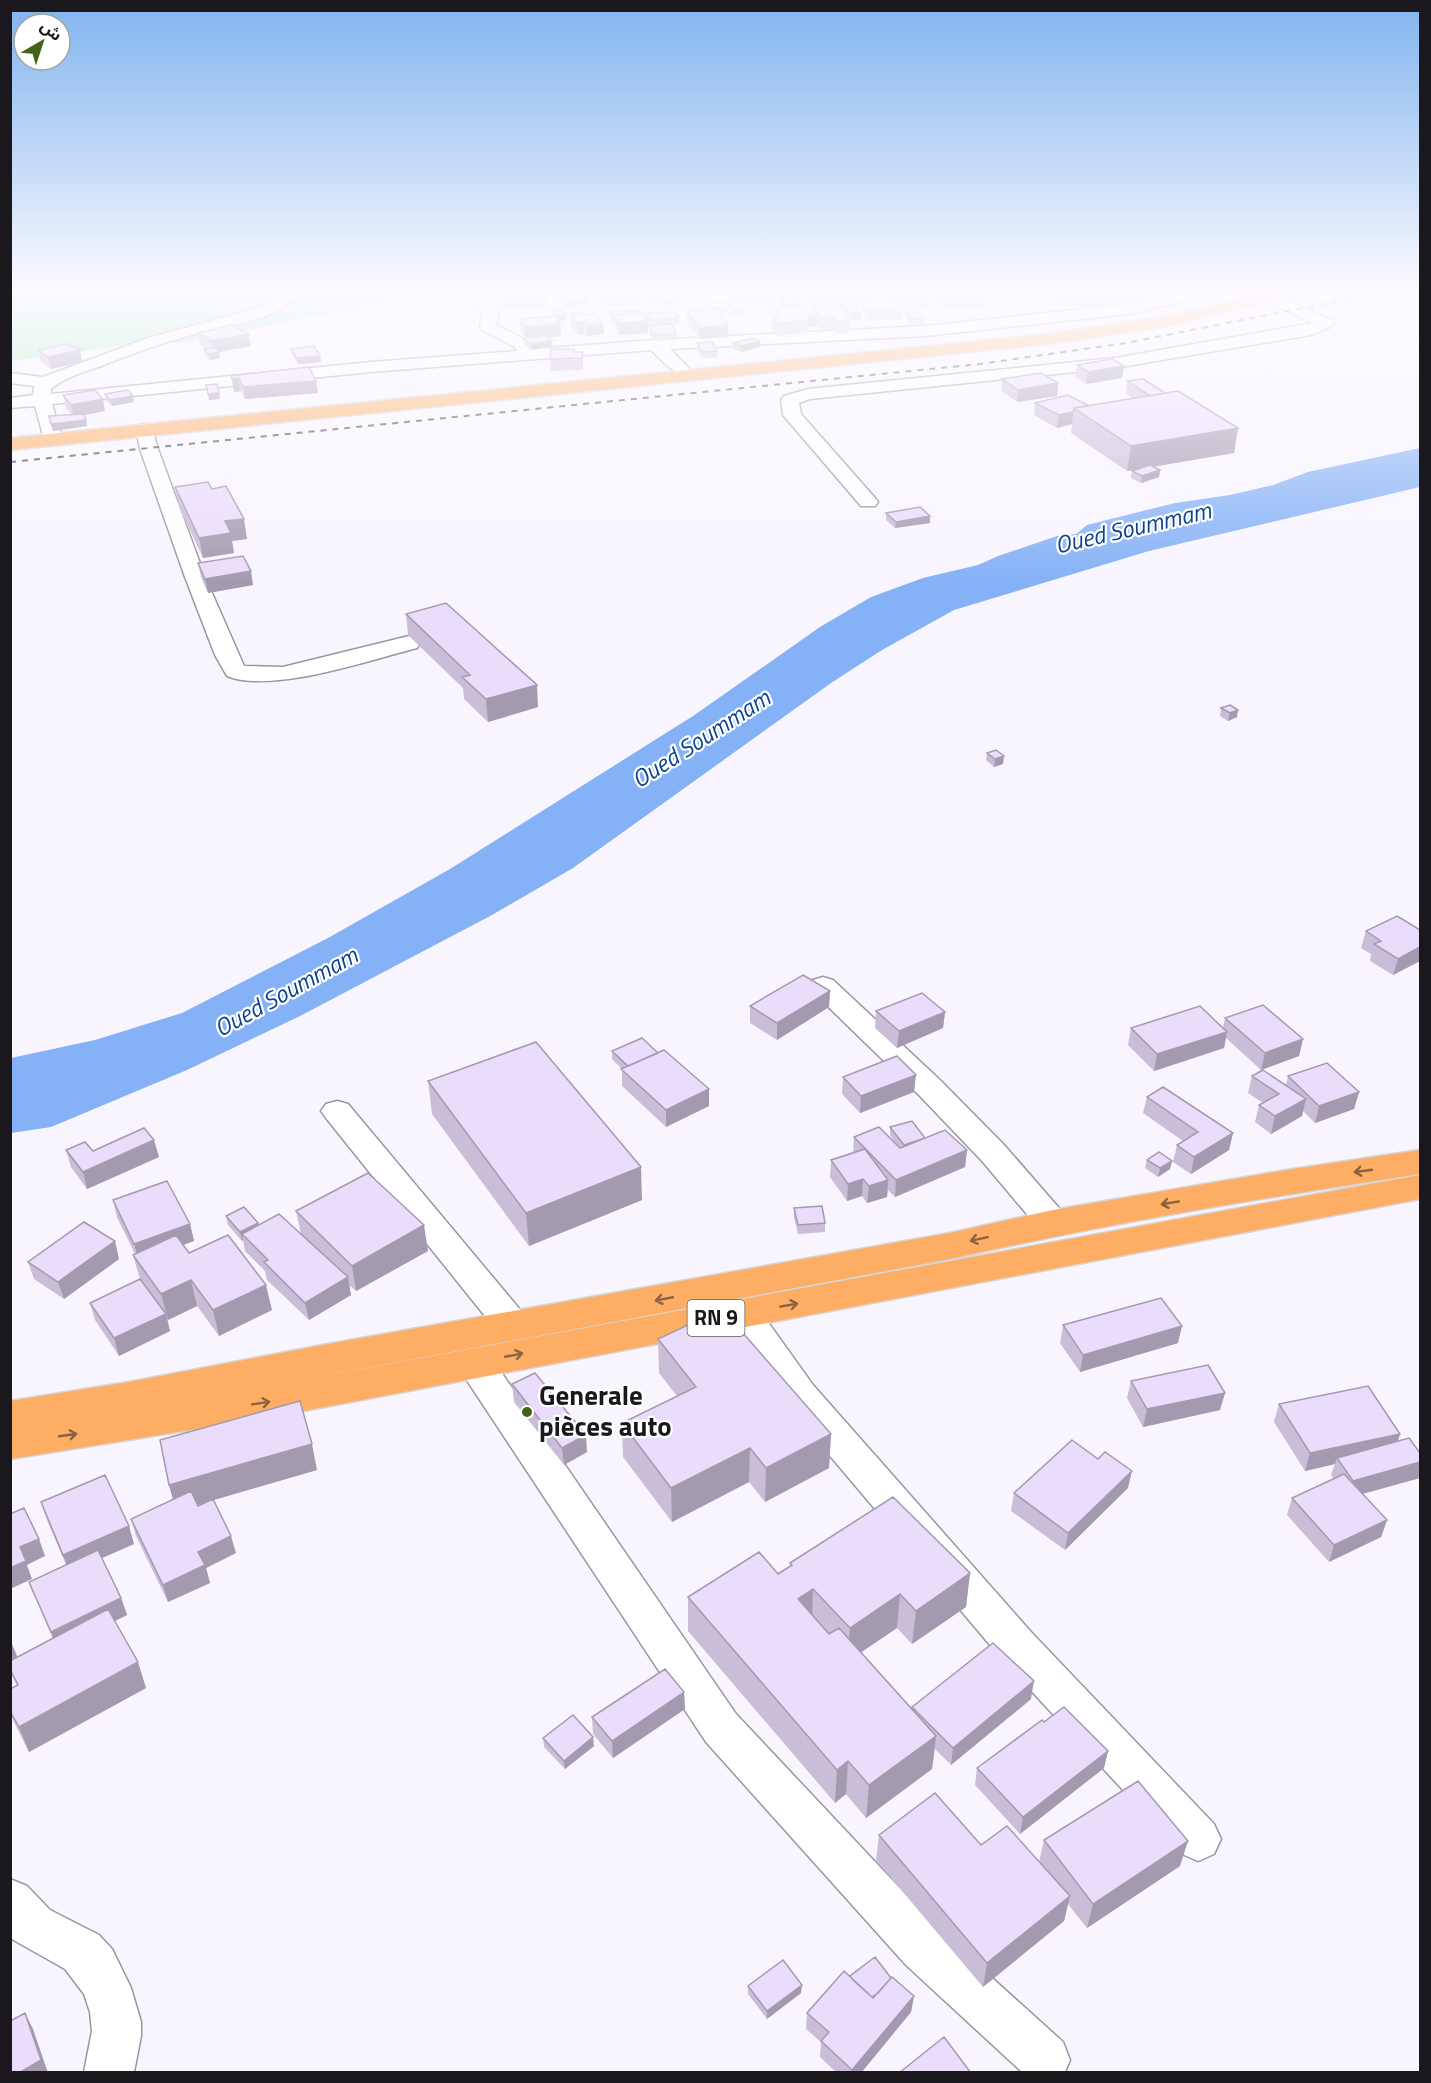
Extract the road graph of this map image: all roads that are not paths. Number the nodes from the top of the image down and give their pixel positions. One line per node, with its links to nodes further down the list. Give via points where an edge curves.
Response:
1 (42, 389): 6 (street)
2 (150, 389): 6 (street)
3 (475, 389): 8 (highway, via 331,404)
4 (560, 389): 8 (highway)
5 (855, 389): 12 (street, via 790,400 792,415)
6 (42, 400): 7 (street); 10 (street)
7 (10, 403)
8 (183, 426): 9 (highway)
9 (145, 429): 10 (highway); 13 (street, via 195,577 235,671 245,675 283,674)
10 (53, 439): 11 (highway)
11 (10, 444)
12 (868, 502)
13 (409, 643)
14 (823, 986): 18 (street, via 930,1088)
15 (338, 1111): 20 (street)
16 (1420, 1162): 18 (highway, RN 9, one-way to 18)
17 (1420, 1187): 19 (highway, RN 9, one-way to 17)
18 (1053, 1223): 20 (highway, RN 9, one-way to 20)
19 (744, 1313): 21 (highway, RN 9, one-way to 19); 24 (street, via 800,1395 1001,1627)
20 (514, 1327): 22 (highway, RN 9)
21 (475, 1363): 23 (highway, RN 9, one-way to 21, via 272,1401); 26 (street, via 721,1728 923,1948)
22 (10, 1417)
23 (10, 1443)
24 (1198, 1839)
25 (10, 1902): 27 (street, via 40,1932 84,1954 106,1984 117,2029)
26 (1045, 2060)
27 (108, 2073)

